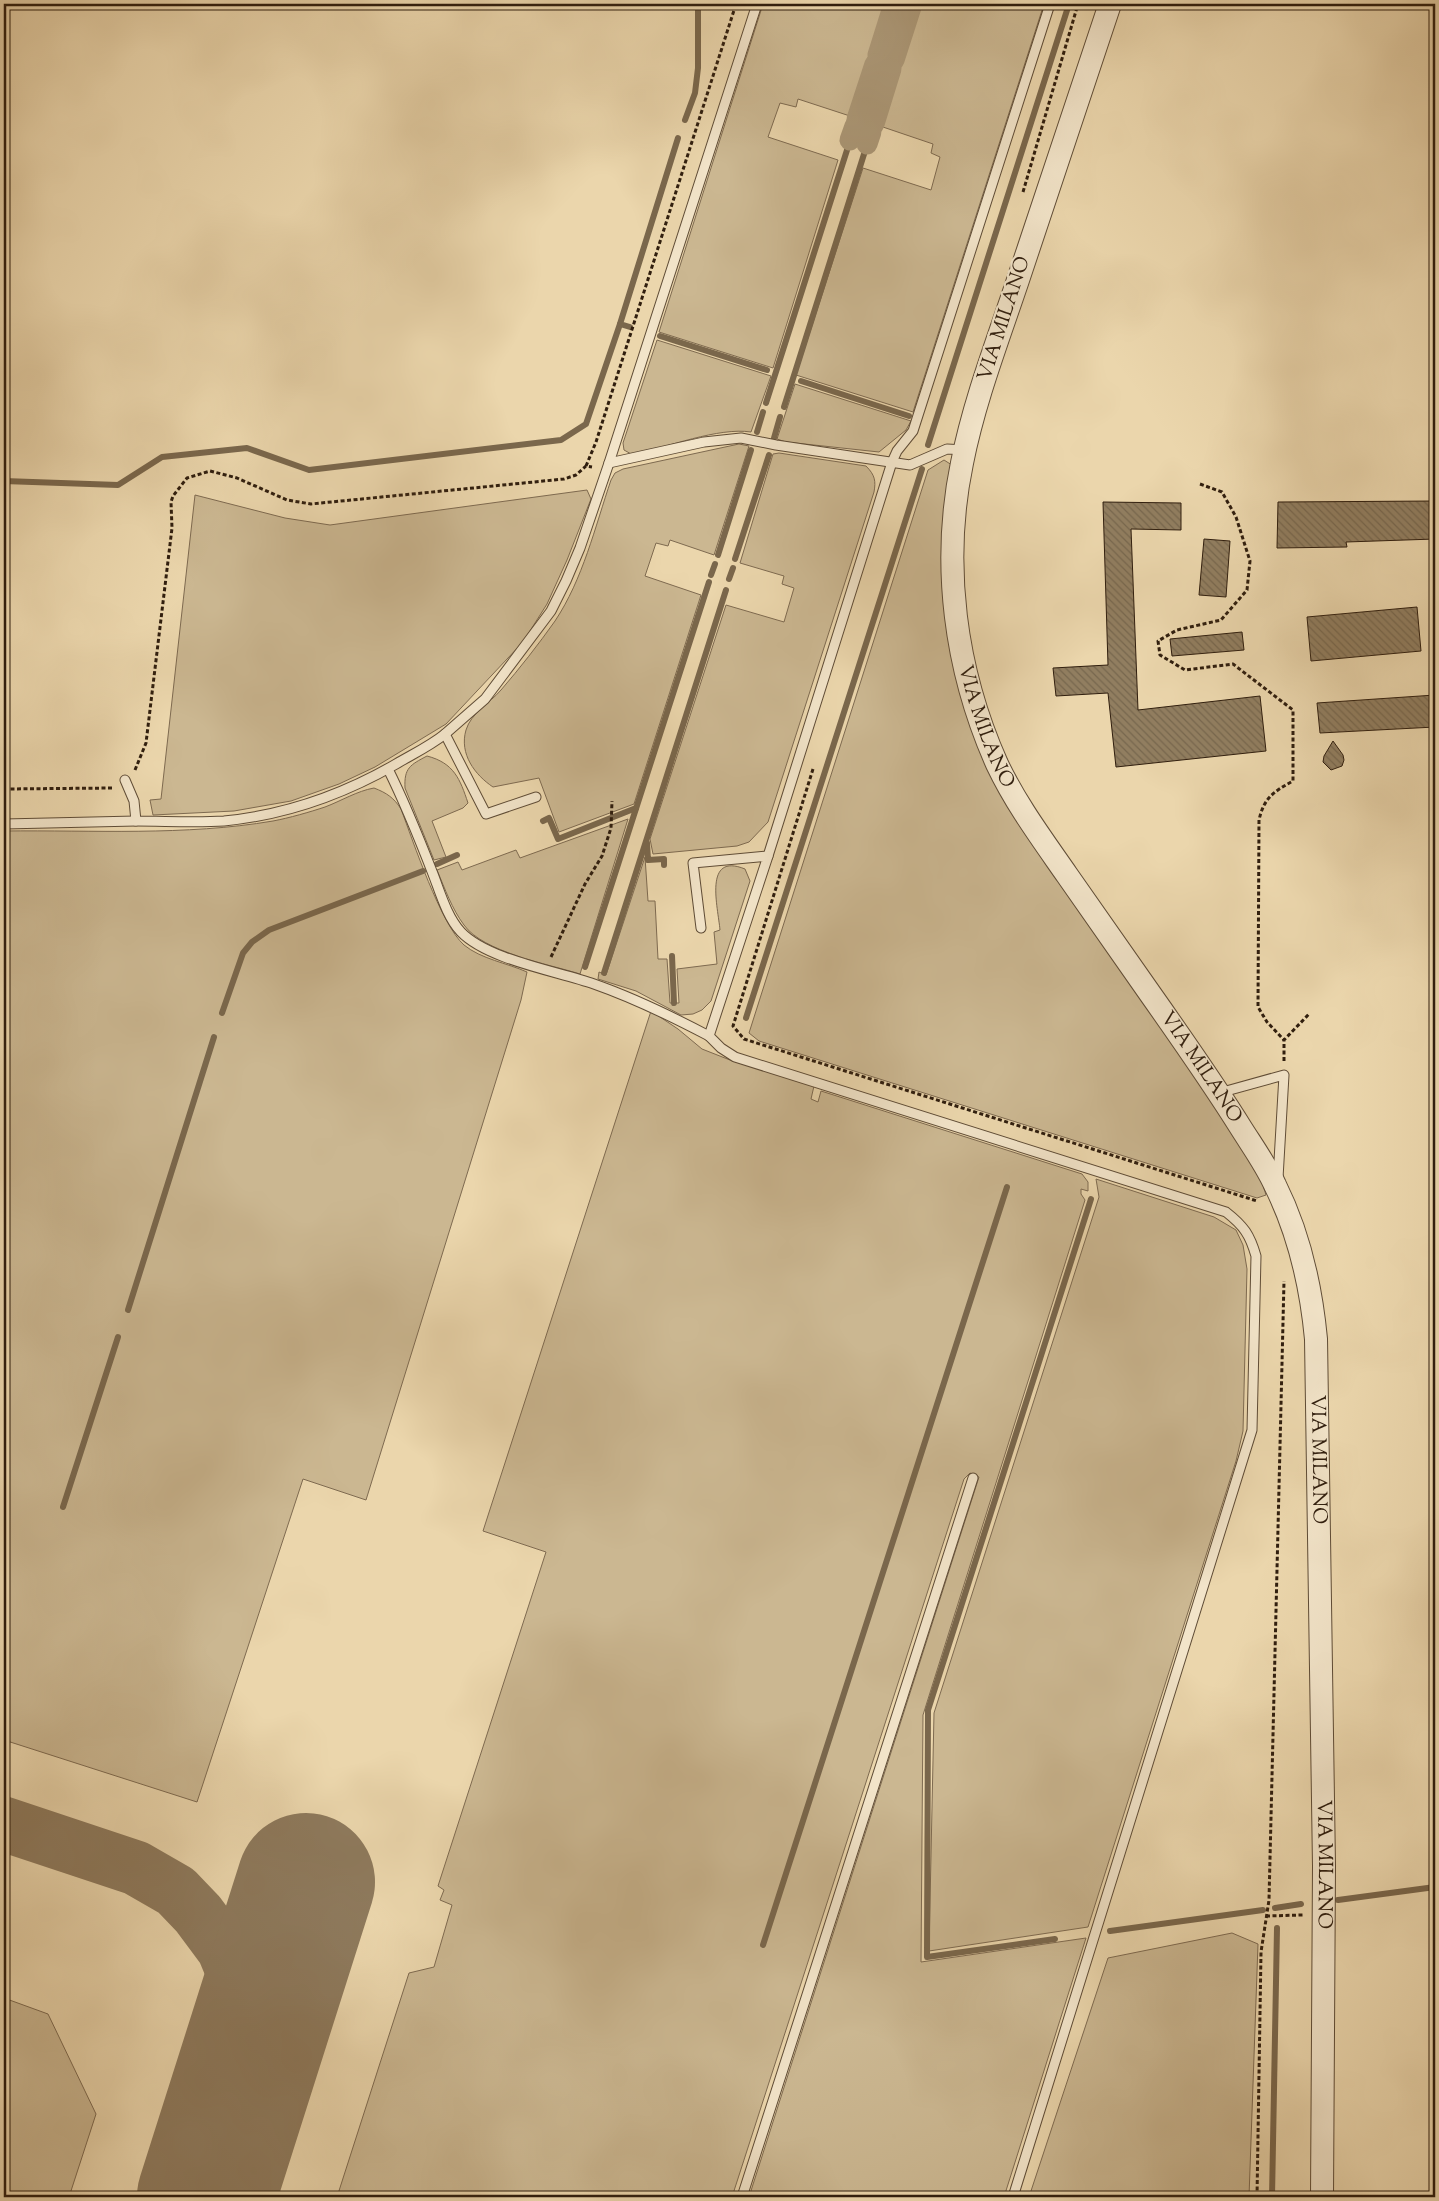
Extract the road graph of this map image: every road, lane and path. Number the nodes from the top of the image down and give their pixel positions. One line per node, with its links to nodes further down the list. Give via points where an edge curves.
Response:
1 (736, 4): 8 (path)
2 (757, 4): 7 (lane)
3 (1050, 4): 6 (lane, via 913,431)
4 (1110, 4): 5 (street, VIA MILANO)
5 (965, 450): 6 (lane, via 947,449 910,465); 26 (street, VIA MILANO, via 954,520 954,598 962,656 983,730 1007,783 1032,825)
6 (892, 462): 7 (lane, via 741,438 704,442); 19 (lane)
7 (609, 463): 8 (path, via 596,468); 10 (lane, via 580,548 551,611 485,699)
8 (586, 466): 13 (path, via 576,475 564,479 311,504 287,500 238,478 210,471 187,478 171,502 172,528 146,743 133,774)
9 (1200, 484): 24 (path, via 1222,492 1236,517 1250,561 1247,590 1221,620 1177,630 1158,641 1160,655 1185,670 1232,664 1293,710 1292,781 1275,791 1263,805 1259,820 1258,1007)
10 (445, 734): 12 (lane); 15 (lane, via 486,814)
11 (814, 765): 28 (path, via 733,1026 744,1039 1256,1199)
12 (388, 769): 17 (lane, via 335,794 268,814 224,821); 21 (lane, via 446,907 460,930 472,942 502,956)
13 (125, 780): 14 (path, via 111,789); 17 (lane, via 134,801)
14 (4, 789)
15 (536, 797)
16 (612, 801): 21 (path, via 611,828 602,856 585,884)
17 (136, 821): 18 (lane)
18 (4, 824)
19 (768, 856): 20 (lane, via 693,863); 23 (lane)
20 (701, 928)
21 (546, 969): 23 (lane, via 633,998)
22 (1309, 1014): 24 (path)
23 (709, 1036): 34 (lane, via 735,1057 1226,1212 1251,1238 1256,1256 1252,1430)
24 (1284, 1040): 25 (path)
25 (1284, 1074): 26 (lane); 27 (lane)
26 (1219, 1093): 27 (street, VIA MILANO)
27 (1277, 1188): 31 (street, VIA MILANO, via 1303,1262 1316,1340)
28 (1260, 1207)
29 (1284, 1275): 32 (path, via 1269,1900)
30 (972, 1478): 33 (lane)
31 (1323, 1915): 32 (path); 36 (street, VIA MILANO)
32 (1266, 1916): 35 (path, via 1261,1952)
33 (742, 2197)
34 (1013, 2197)
35 (1257, 2197)
36 (1322, 2197)

